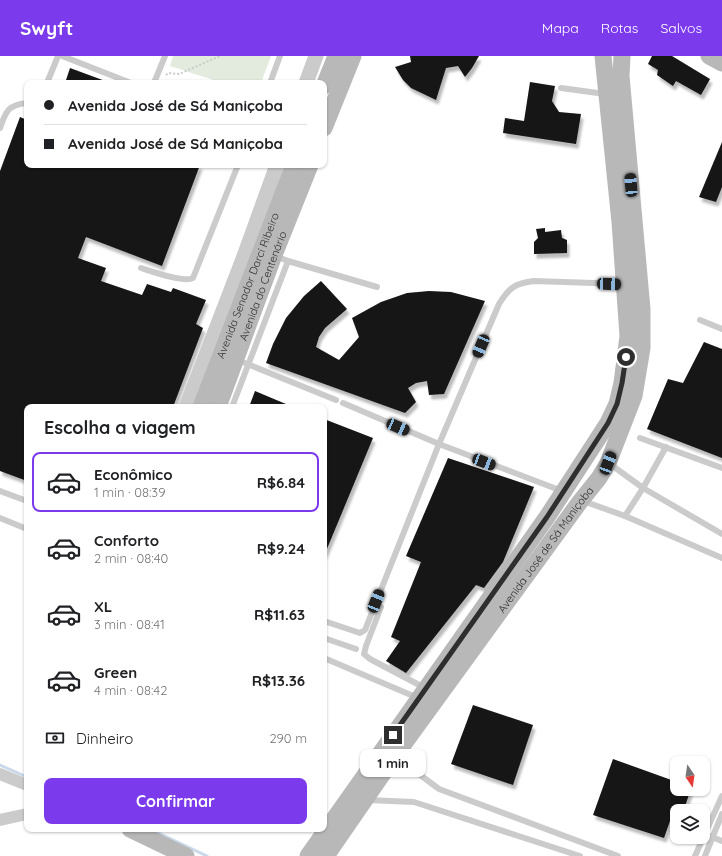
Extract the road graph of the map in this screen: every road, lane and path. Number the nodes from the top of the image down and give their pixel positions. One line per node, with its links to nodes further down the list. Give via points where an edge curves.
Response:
1 (58, 56): 14 (lane)
2 (62, 56): 15 (lane)
3 (165, 56): 16 (lane)
4 (220, 56): 13 (path, via 179,74 168,73)
5 (280, 56): 17 (lane)
6 (316, 56): 18 (street)
7 (336, 56): 19 (main road)
8 (352, 56): 23 (main road)
9 (603, 56): 21 (main road, Avenida José de Sá Maniçoba)
10 (622, 56): 46 (main road, Avenida José de Sá Maniçoba, via 621,76 642,309 642,348 634,396)
11 (709, 56): 12 (main road)
12 (722, 63)
13 (163, 78)
14 (48, 80)
15 (123, 80)
16 (155, 80)
17 (271, 80)
18 (307, 80)
19 (326, 80)
20 (561, 88): 21 (lane)
21 (607, 94): 31 (main road, Avenida José de Sá Maniçoba)
22 (24, 103): 24 (lane, via 10,107)
23 (327, 120)
24 (0, 128)
25 (237, 168): 30 (lane, via 193,278 182,279)
26 (276, 168): 38 (street)
27 (293, 168): 29 (main road, Avenida Senador Darcí Ribeiro)
28 (309, 168): 29 (main road, Avenida do Centenário)
29 (274, 255): 32 (lane); 35 (main road, Avenida do Centenário); 39 (main road, Avenida Senador Darcí Ribeiro)
30 (141, 268)
31 (624, 284): 43 (lane, via 534,281 513,286 499,304); 45 (main road, Avenida José de Sá Maniçoba, via 628,336 622,383 617,404)
32 (377, 287)
33 (700, 320): 34 (lane)
34 (722, 330)
35 (242, 362): 36 (lane); 40 (main road, Avenida do Centenário); 41 (lane)
36 (336, 400)
37 (343, 403): 43 (lane)
38 (187, 404)
39 (202, 404)
40 (220, 404)
41 (233, 404)
42 (640, 438): 44 (lane)
43 (439, 444): 50 (lane); 59 (lane, via 365,630 360,634)
44 (666, 447): 47 (lane); 48 (lane)
45 (589, 453): 46 (main road); 50 (main road, Avenida José de Sá Maniçoba)
46 (608, 463): 48 (lane); 52 (main road, Avenida José de Sá Maniçoba)
47 (722, 468)
48 (643, 488): 53 (lane); 56 (lane)
49 (0, 491): 51 (lane)
50 (563, 492): 52 (main road); 63 (main road, Avenida José de Sá Maniçoba)
51 (24, 500)
52 (582, 501): 53 (lane); 64 (main road, Avenida José de Sá Maniçoba)
53 (625, 516): 57 (lane)
54 (0, 518): 55 (lane)
55 (24, 528)
56 (722, 534)
57 (722, 558)
58 (381, 608): 63 (lane, via 364,654)
59 (327, 621)
60 (327, 639): 61 (lane)
61 (356, 649)
62 (327, 659): 63 (lane)
63 (423, 694): 73 (main road, Avenida José de Sá Maniçoba)
64 (395, 756): 68 (main road, Avenida José de Sá Maniçoba); 83 (lane, via 440,789)
65 (0, 774): 66 (street)
66 (24, 784)
67 (722, 796): 72 (lane)
68 (364, 800): 81 (main road, Avenida José de Sá Maniçoba); 82 (lane, via 414,802)
69 (722, 814): 76 (lane)
70 (24, 815): 71 (street)
71 (0, 820)
72 (710, 823)
73 (327, 829)
74 (136, 832): 79 (main road)
75 (325, 832): 80 (main road, Avenida José de Sá Maniçoba)
76 (712, 837): 77 (lane); 85 (lane)
77 (722, 841)
78 (701, 844): 84 (lane)
79 (186, 856)
80 (308, 856)
81 (326, 856)
82 (580, 856)
83 (618, 856)
84 (696, 856)
85 (705, 856)

